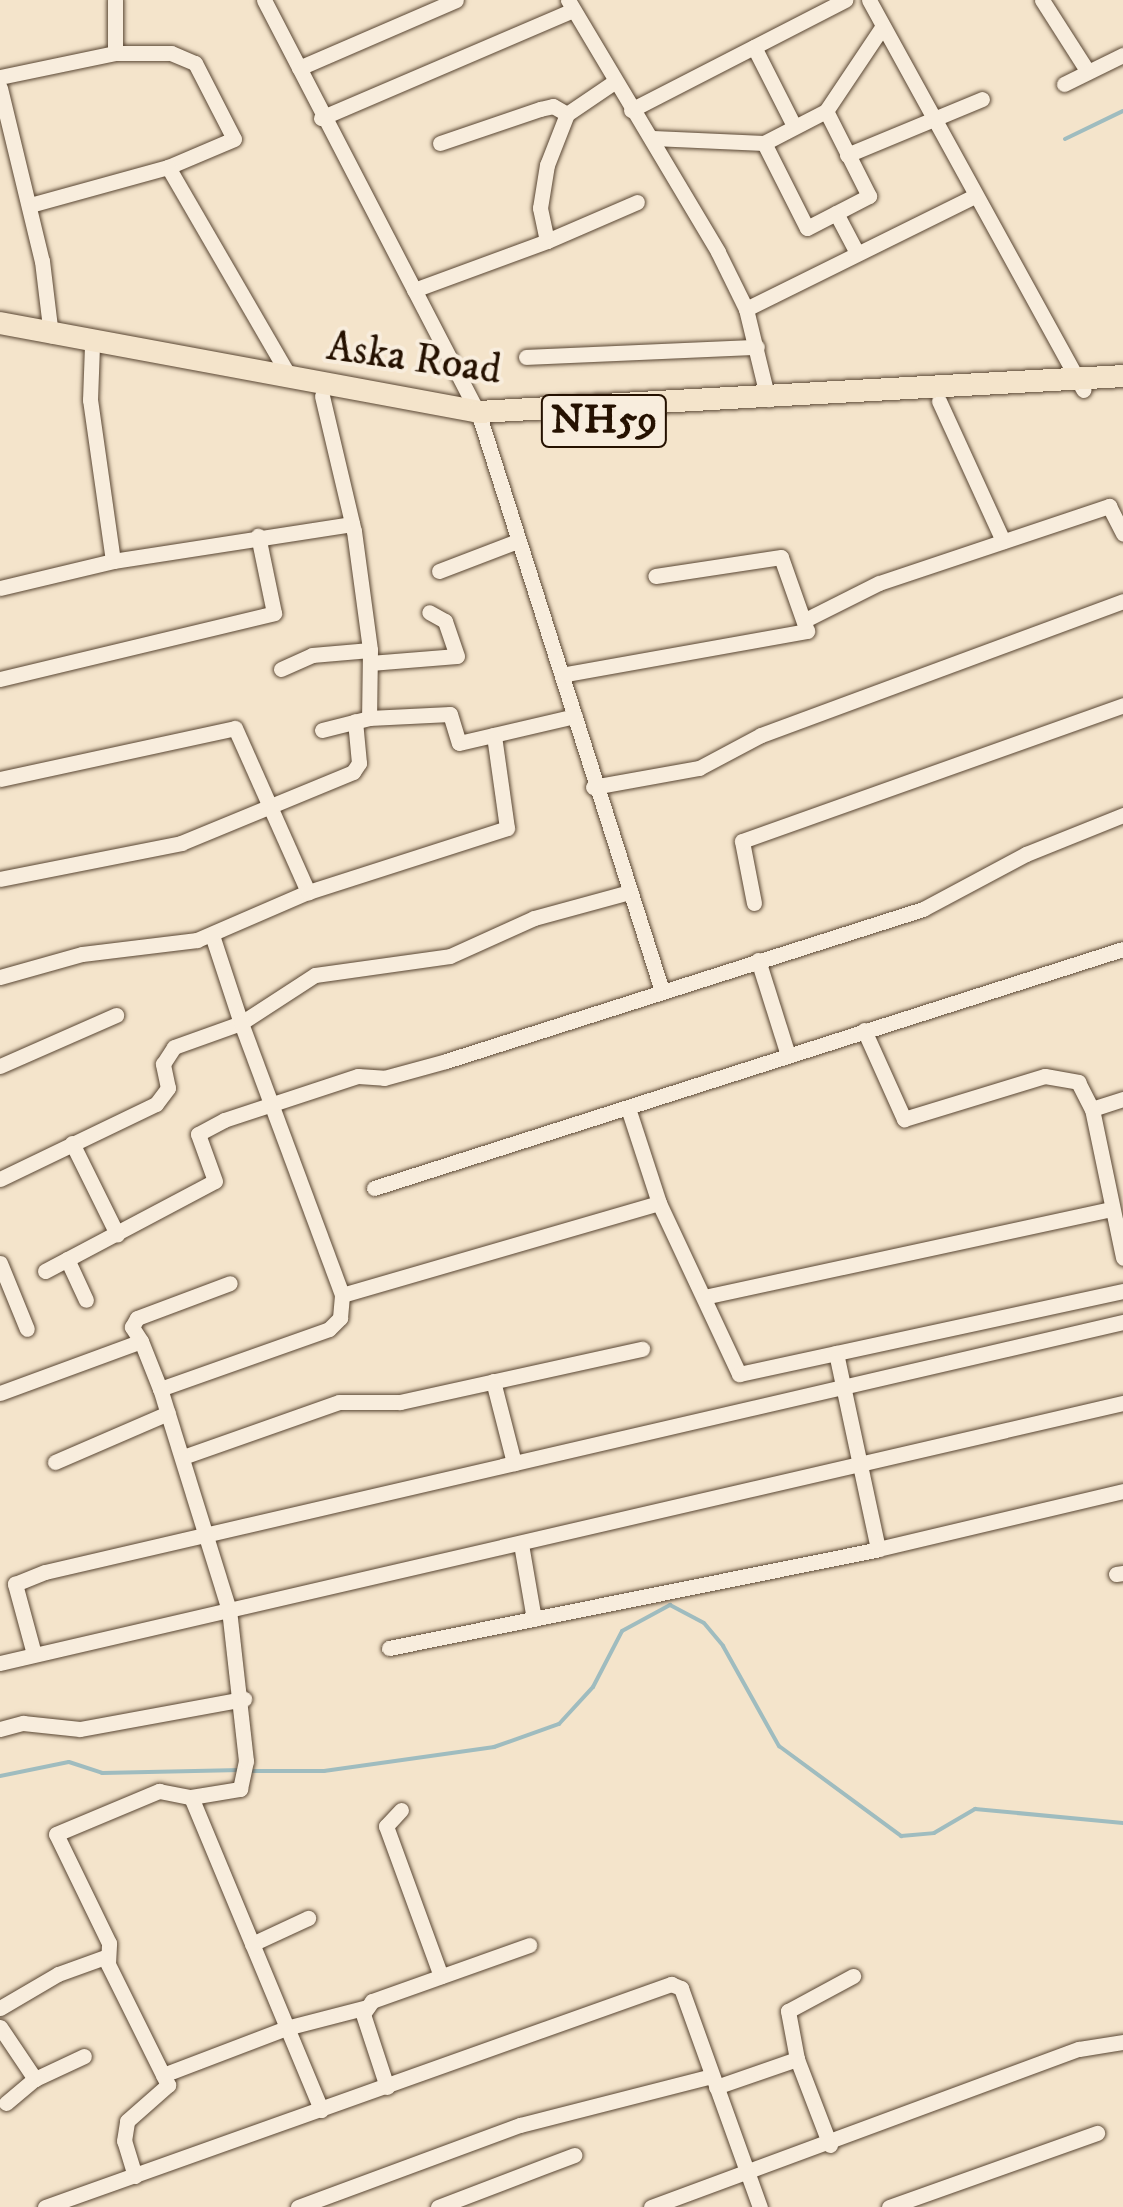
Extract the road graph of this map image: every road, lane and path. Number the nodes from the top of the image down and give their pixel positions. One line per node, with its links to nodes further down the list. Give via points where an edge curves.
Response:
1 (115, 0): 11 (street)
2 (264, 0): 13 (street)
3 (456, 0): 13 (street)
4 (845, 0): 10 (street)
5 (892, 0): 8 (street)
6 (1042, 0): 14 (street)
7 (570, 5): 16 (street); 24 (street)
8 (872, 5): 9 (street)
9 (883, 26): 21 (street); 23 (street)
10 (754, 47): 20 (street); 25 (street)
11 (115, 53): 15 (street); 30 (street, via 172,52 194,64 216,99 234,139)
12 (1123, 55): 14 (street)
13 (298, 68): 24 (street)
14 (1088, 72): 17 (street)
15 (0, 77)
16 (614, 82): 20 (street); 22 (street)
17 (1064, 84)
18 (0, 88): 33 (street)
19 (982, 99): 23 (street)
20 (631, 110): 26 (street)
21 (826, 112): 25 (street); 29 (street)
22 (567, 114): 27 (street, via 553,106); 35 (street, via 546,165 540,208)
23 (933, 116): 29 (street); 31 (street)
24 (321, 118): 37 (street)
25 (794, 126): 28 (street)
26 (652, 138): 28 (street); 38 (street)
27 (440, 143)
28 (764, 143): 34 (street, via 807,228)
29 (847, 154): 34 (street, via 869,196)
30 (168, 167): 33 (street); 45 (street)
31 (976, 196): 36 (street); 46 (street)
32 (637, 202): 35 (street)
33 (30, 205): 40 (street)
34 (836, 213): 36 (street)
35 (547, 241): 37 (street)
36 (856, 254): 38 (street)
37 (414, 290): 51 (street)
38 (746, 309): 42 (street)
39 (0, 323): 40 (highway, Aska Road / NH59)
40 (51, 335): 41 (highway, Aska Road / NH59)
41 (92, 345): 45 (highway, Aska Road / NH59); 48 (highway, NH59); 57 (street, via 90,400)
42 (756, 347): 43 (street); 49 (street)
43 (526, 358)
44 (1123, 376): 46 (highway, Aska Road / NH59)
45 (291, 379): 51 (highway, Aska Road / NH59)
46 (1080, 384): 47 (highway, NH59); 49 (highway, Aska Road / NH59); 50 (highway, NH59)
47 (1123, 387)
48 (322, 396): 51 (highway, NH59); 52 (street)
49 (768, 400): 51 (highway, Aska Road / NH59)
50 (940, 400): 51 (highway, NH59); 56 (street)
51 (480, 420): 55 (street)
52 (352, 524): 54 (street); 64 (street)
53 (1123, 534): 56 (street, via 1109,506)
54 (258, 536): 57 (street); 67 (street, via 274,612)
55 (517, 541): 58 (street); 66 (street)
56 (1003, 541): 63 (street, via 878,583)
57 (112, 561): 60 (street)
58 (440, 571)
59 (656, 576): 63 (street, via 781,557)
60 (0, 588)
61 (1123, 601): 74 (street, via 762,734 698,768)
62 (429, 612): 64 (street, via 445,621 457,656)
63 (806, 619): 66 (street, via 808,631)
64 (370, 657): 65 (street, via 312,655); 70 (street)
65 (281, 669)
66 (566, 674): 69 (street)
67 (0, 679)
68 (1123, 705): 80 (street, via 742,842)
69 (575, 716): 72 (street); 74 (street)
70 (362, 720): 71 (street); 72 (street, via 450,714 459,743); 75 (street, via 357,770)
71 (322, 730)
72 (494, 735): 78 (street, via 506,828)
73 (0, 779): 75 (street, via 234,728)
74 (593, 787): 79 (street)
75 (271, 807): 77 (street, via 181,843); 78 (street)
76 (1123, 815): 83 (street, via 1026,854 923,910)
77 (0, 880)
78 (308, 892): 81 (street)
79 (630, 892): 85 (street); 87 (street, via 534,918 450,956 315,975)
80 (754, 903)
81 (212, 935): 84 (street, via 82,954); 87 (street)
82 (1123, 949): 88 (street)
83 (758, 960): 85 (street); 89 (street)
84 (0, 977)
85 (662, 992): 92 (street, via 446,1061 384,1078 358,1076)
86 (116, 1014): 90 (street)
87 (241, 1023): 92 (street); 95 (street, via 174,1047 163,1064 168,1088 156,1104)
88 (864, 1030): 89 (street); 94 (street, via 904,1119 1044,1076 1078,1082)
89 (788, 1055): 93 (street)
90 (0, 1066)
91 (1123, 1099): 94 (street)
92 (270, 1106): 101 (street, via 198,1134 215,1181); 108 (street)
93 (628, 1108): 98 (street); 99 (street)
94 (1092, 1109): 97 (street)
95 (72, 1143): 96 (street); 101 (street)
96 (0, 1179)
97 (1115, 1187): 100 (street)
98 (374, 1188)
99 (659, 1203): 108 (street); 109 (street)
100 (1112, 1210): 102 (street); 109 (street)
101 (118, 1234): 103 (street)
102 (1123, 1258)
103 (67, 1259): 105 (street); 110 (street)
104 (0, 1263): 112 (street)
105 (45, 1270)
106 (230, 1283): 113 (street, via 137,1318 132,1326)
107 (1123, 1291): 115 (street)
108 (342, 1295): 118 (street, via 340,1318 329,1329)
109 (704, 1296): 115 (street, via 739,1374)
110 (86, 1300)
111 (1123, 1322): 117 (street)
112 (27, 1330)
113 (142, 1341): 118 (street); 119 (street)
114 (642, 1349): 116 (street)
115 (836, 1353): 117 (street)
116 (493, 1381): 122 (street, via 400,1402 338,1402); 124 (street)
117 (844, 1387): 124 (street); 125 (street)
118 (160, 1389): 121 (street)
119 (0, 1392)
120 (1123, 1403): 125 (street)
121 (168, 1413): 122 (street); 123 (street)
122 (183, 1457): 127 (street)
123 (54, 1462)
124 (514, 1463): 127 (street)
125 (861, 1466): 128 (street); 129 (street)
126 (1123, 1491): 129 (street)
127 (207, 1533): 130 (street); 133 (street, via 16,1580)
128 (521, 1544): 130 (street); 131 (street)
129 (878, 1549): 131 (street)
130 (229, 1610): 133 (street); 135 (street)
131 (534, 1618): 132 (street)
132 (389, 1648)
133 (34, 1654): 134 (street)
134 (0, 1662)
135 (244, 1700): 136 (street, via 80,1729 23,1723); 137 (street, via 240,1789)
136 (0, 1729)
137 (191, 1797): 140 (street); 142 (street, via 159,1791 56,1834 109,1943)
138 (400, 1810): 143 (street, via 386,1826)
139 (308, 1918): 140 (street)
140 (252, 1944): 148 (street)
141 (530, 1945): 143 (street)
142 (108, 1956): 146 (street, via 58,1974); 152 (street)
143 (441, 1976): 145 (street)
144 (853, 1976): 151 (street, via 788,2010)
145 (366, 2007): 148 (street); 155 (street)
146 (0, 2008)
147 (0, 2027): 153 (street)
148 (286, 2028): 152 (street); 157 (street)
149 (1123, 2042): 159 (street, via 1079,2049)
150 (84, 2056): 153 (street)
151 (798, 2059): 154 (street); 159 (street)
152 (163, 2075): 162 (street, via 168,2085 161,2096 127,2121 124,2141)
153 (35, 2079): 156 (street)
154 (714, 2081): 155 (street, via 680,1988 670,1984); 161 (street); 164 (street, via 520,2125)
155 (387, 2087): 157 (street)
156 (6, 2104)
157 (321, 2110): 162 (street)
158 (1097, 2133): 168 (street)
159 (830, 2145): 161 (street)
160 (574, 2155): 165 (street)
161 (748, 2175): 166 (street); 167 (street)
162 (135, 2176): 163 (street)
163 (45, 2207)
164 (298, 2207)
165 (438, 2207)
166 (651, 2207)
167 (760, 2207)
168 (889, 2207)

